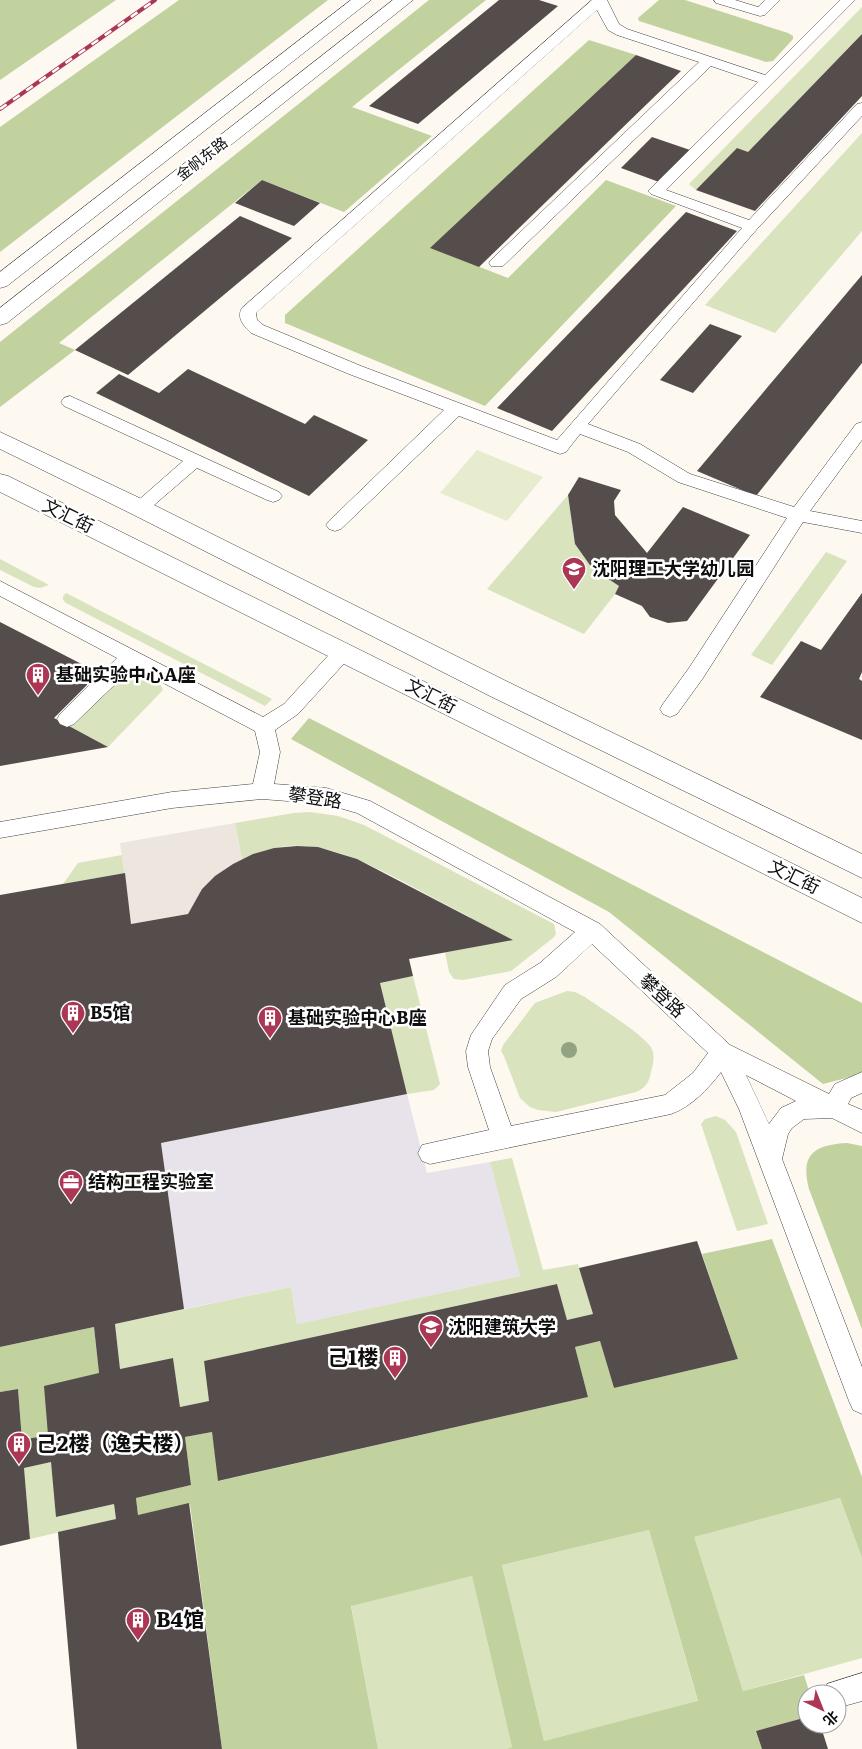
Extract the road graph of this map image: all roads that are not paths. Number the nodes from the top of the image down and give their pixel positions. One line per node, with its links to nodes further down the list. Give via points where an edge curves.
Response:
1 (362, 0): 12 (street, 金帆东路)
2 (404, 0): 13 (street, 金帆东路)
3 (600, 0): 7 (lane, via 613,27); 15 (lane, via 248,312 249,322 257,329)
4 (721, 0): 5 (lane, via 760,12)
5 (773, 0)
6 (848, 0): 8 (lane)
7 (708, 61): 8 (lane); 11 (lane)
8 (766, 80): 10 (lane, via 656,190)
9 (862, 107): 10 (lane)
10 (752, 226): 16 (lane)
11 (497, 263)
12 (0, 282)
13 (0, 318)
14 (70, 402): 19 (lane)
15 (457, 408): 16 (lane, via 560,448); 24 (lane)
16 (577, 426): 23 (lane, via 634,448 684,478)
17 (862, 428): 23 (lane)
18 (0, 440): 22 (street, 文汇街)
19 (195, 460): 21 (lane); 22 (lane)
20 (0, 482): 27 (street, 文汇街)
21 (273, 496)
22 (140, 508): 34 (street, 文汇街)
23 (798, 514): 25 (lane); 29 (lane)
24 (334, 525)
25 (862, 527)
26 (0, 588): 28 (lane)
27 (343, 652): 31 (lane, via 291,709); 35 (street, 文汇街)
28 (131, 657): 30 (lane); 31 (lane)
29 (670, 709)
30 (67, 719)
31 (264, 727): 32 (lane, via 270,752)
32 (262, 790): 33 (lane, 攀登路, via 172,800); 36 (lane, 攀登路, via 326,796 363,807)
33 (0, 830)
34 (862, 867)
35 (862, 911)
36 (592, 930): 37 (lane, 攀登路); 41 (lane, via 548,970 513,992 482,1035 477,1051 479,1067)
37 (722, 1052): 39 (lane); 41 (lane, via 701,1080 671,1104); 43 (lane, 攀登路, via 750,1106)
38 (862, 1082): 39 (lane, via 843,1091)
39 (834, 1108): 40 (lane); 43 (lane, via 806,1108 786,1118 774,1133)
40 (862, 1122)
41 (503, 1138): 42 (lane)
42 (430, 1154)
43 (770, 1159): 44 (lane, 攀登路)
44 (862, 1401)
45 (862, 1687): 46 (lane)
46 (847, 1691)

